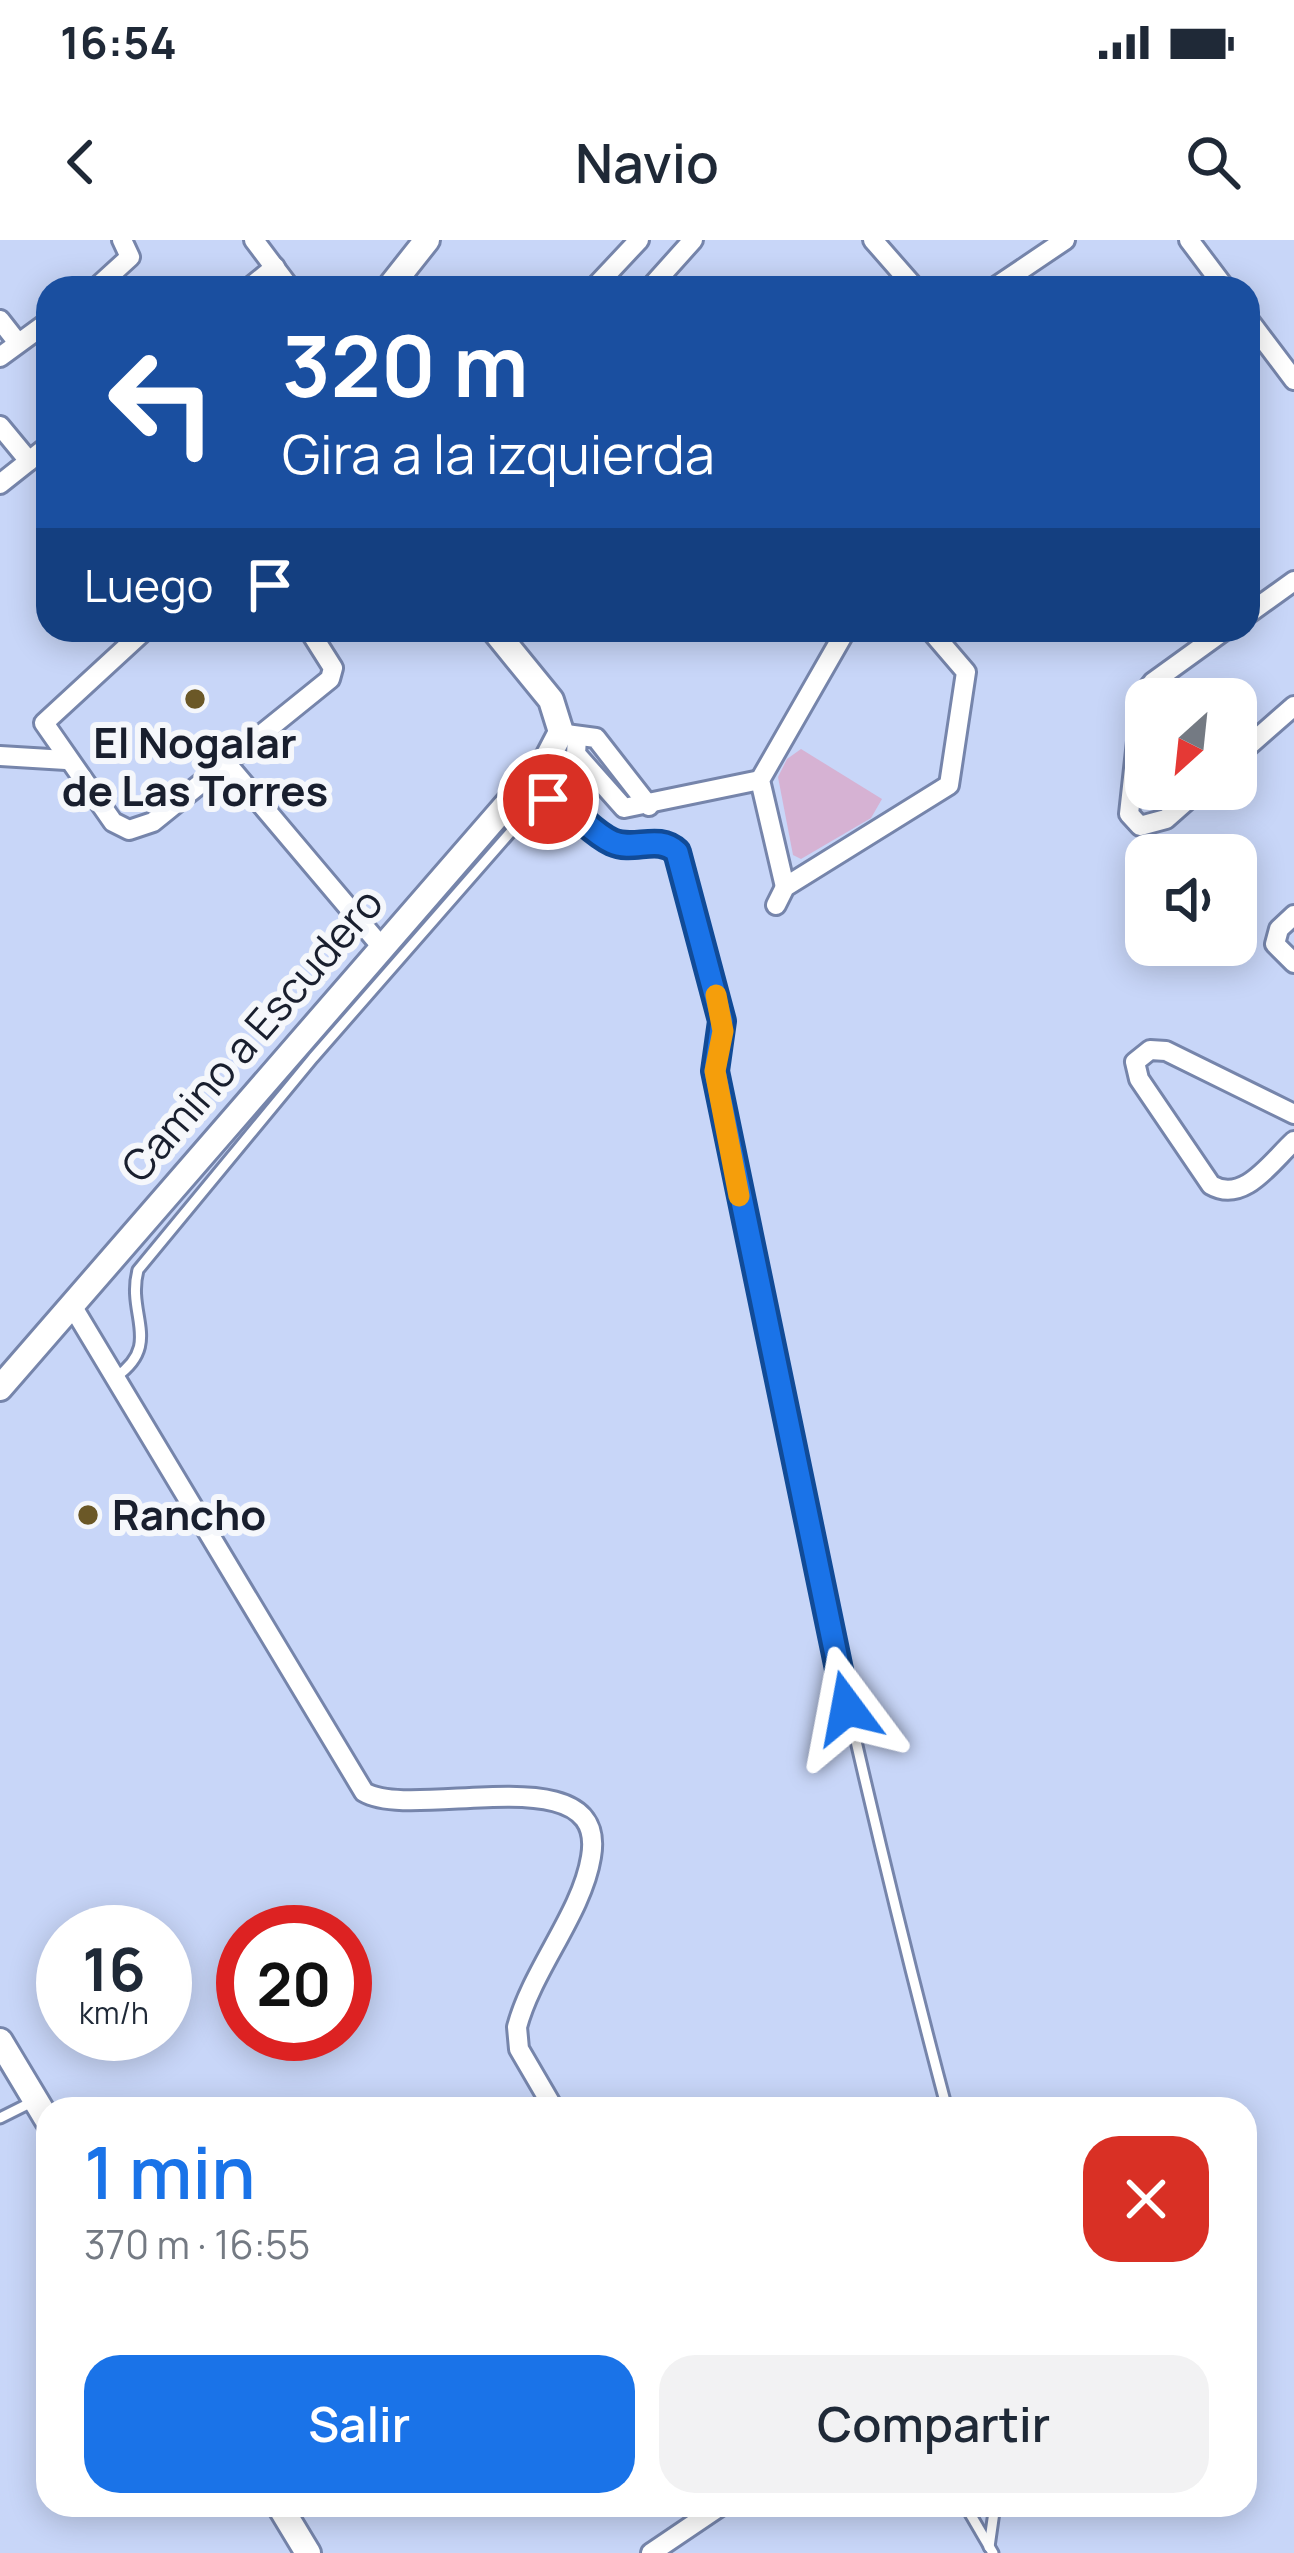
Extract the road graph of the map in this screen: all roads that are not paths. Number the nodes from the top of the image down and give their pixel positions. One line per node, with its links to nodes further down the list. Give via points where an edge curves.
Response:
1 (122, 240): 10 (street, via 130,257)
2 (254, 240): 9 (street)
3 (427, 240): 13 (street)
4 (639, 240): 14 (street)
5 (693, 240): 15 (street)
6 (873, 240): 16 (street)
7 (1065, 240): 17 (street)
8 (1189, 240): 18 (street)
9 (275, 267): 11 (street); 12 (street)
10 (113, 276)
11 (264, 276)
12 (281, 276)
13 (398, 276)
14 (605, 276)
15 (661, 276)
16 (904, 276)
17 (1012, 276)
18 (1216, 276)
19 (0, 320): 22 (street)
20 (36, 330): 22 (street)
21 (1260, 335): 24 (street)
22 (18, 343): 23 (street)
23 (0, 357)
24 (1294, 380)
25 (0, 426): 27 (street)
26 (36, 455): 27 (street)
27 (29, 461): 28 (street)
28 (2, 479)
29 (1294, 581): 30 (street)
30 (1260, 605)
31 (132, 642): 42 (street, via 46,718 44,728)
32 (317, 642): 43 (street, via 333,668 330,679)
33 (504, 642): 39 (street)
34 (839, 642): 44 (street)
35 (940, 642): 44 (street, via 966,673 949,785 781,896)
36 (1208, 642): 37 (street)
37 (1159, 678)
38 (1294, 706): 40 (street)
39 (569, 735): 44 (street, via 596,738 649,806); 48 (street, Camino a Escudero)
40 (1257, 739)
41 (0, 755): 42 (street)
42 (66, 760): 43 (street, via 112,822 129,830 153,822)
43 (229, 765): 48 (street)
44 (760, 780)
45 (1129, 810): 46 (street, via 1140,826)
46 (1174, 810)
47 (1294, 915): 49 (street, via 1275,944)
48 (380, 945): 52 (street, Camino a Escudero)
49 (1294, 963)
50 (1294, 1114): 51 (street, via 1157,1048 1134,1067 1211,1185 1226,1193 1240,1190)
51 (1294, 1141)
52 (71, 1304): 53 (street); 54 (street, Camino a Escudero)
53 (116, 1377): 56 (street, via 364,1792 396,1803 548,1796 575,1809 590,1834 590,1864 517,2027); 57 (lane, via 141,1348 138,1270 536,803 561,802 619,845 670,845 722,1021 715,1071 786,1434)
54 (0, 1388)
55 (0, 2042): 58 (street)
56 (547, 2097)
57 (944, 2097)
58 (36, 2101)
59 (36, 2112): 60 (lane)
60 (0, 2118)
61 (286, 2517): 66 (street)
62 (704, 2517): 67 (street)
63 (972, 2517): 65 (lane)
64 (994, 2517): 65 (lane)
65 (991, 2550)
66 (308, 2553)
67 (651, 2553)

